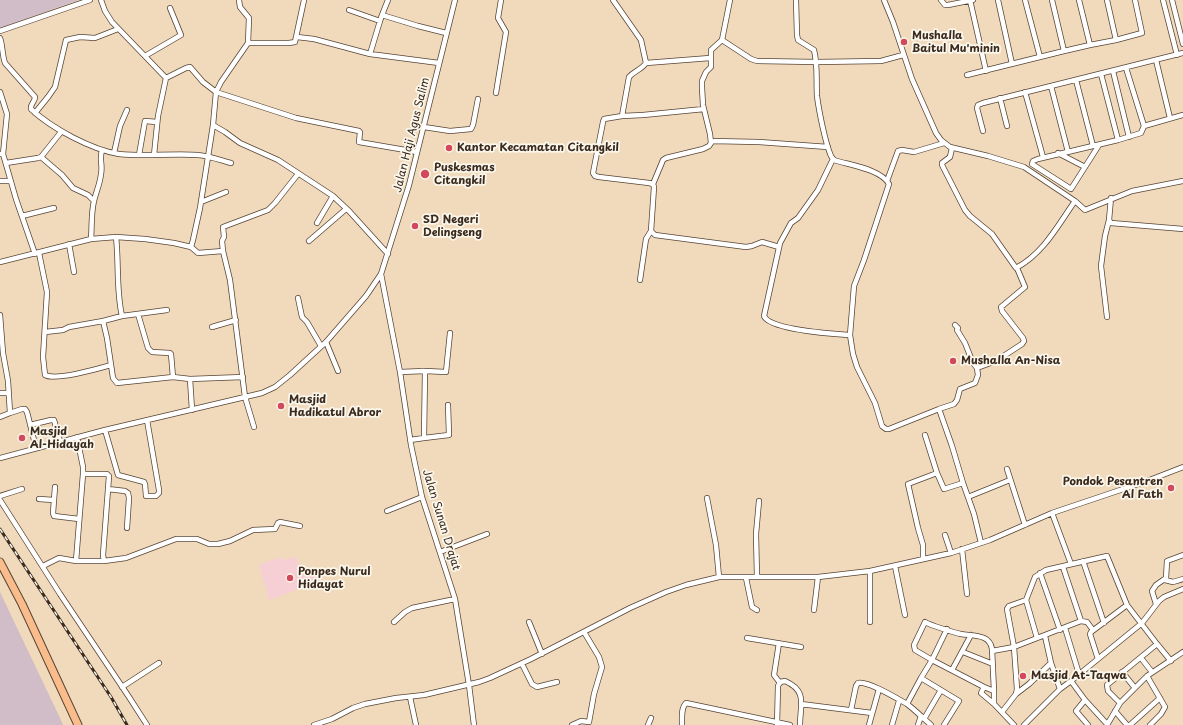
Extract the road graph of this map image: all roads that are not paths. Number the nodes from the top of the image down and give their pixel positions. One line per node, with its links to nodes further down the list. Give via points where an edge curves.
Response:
1 (90, 0): 27 (street)
2 (101, 0): 26 (street, via 108,17)
3 (239, 0): 33 (street, via 240,7 249,18)
4 (304, 0): 29 (street)
5 (388, 0): 24 (street)
6 (455, 0): 28 (street, Jalan Haji Agus Salim)
7 (500, 0): 60 (street, via 498,17 506,32)
8 (613, 0): 47 (street, via 641,40)
9 (730, 0): 31 (street)
10 (796, 0): 45 (street, via 798,40 814,50)
11 (884, 0): 39 (street)
12 (941, 0): 13 (street, via 948,5)
13 (971, 0): 50 (street)
14 (998, 0): 48 (street)
15 (1025, 0): 42 (street)
16 (1052, 0): 36 (street)
17 (1079, 0): 35 (street)
18 (1107, 0): 32 (street)
19 (1135, 0): 32 (street, via 1142,33)
20 (1164, 0): 40 (street)
21 (1172, 0): 34 (street)
22 (170, 8): 41 (street, via 181,35)
23 (349, 10): 25 (street)
24 (382, 15): 25 (street); 28 (street)
25 (380, 21): 38 (street)
26 (118, 29): 41 (street); 66 (street, via 95,38 80,37 66,40 55,87)
27 (0, 31)
28 (446, 33): 46 (street, Jalan Haji Agus Salim)
29 (297, 37): 33 (street, via 295,42 289,43); 38 (street)
30 (0, 38): 66 (street, via 5,63 35,97 30,108)
31 (722, 40): 43 (street, via 711,50); 45 (street, via 757,61)
32 (1116, 40): 35 (street)
33 (248, 43): 58 (street)
34 (1183, 44)
35 (1090, 45): 36 (street)
36 (1064, 51): 42 (street)
37 (1183, 53): 40 (street)
38 (370, 54): 46 (street)
39 (903, 55): 45 (street, via 882,61); 80 (street, via 936,133)
40 (1177, 55): 44 (street)
41 (145, 56): 54 (street)
42 (1040, 57): 48 (street)
43 (710, 58): 47 (street); 64 (street, via 710,67 702,81)
44 (1156, 60): 49 (street); 69 (street)
45 (817, 62): 82 (street, via 817,95)
46 (439, 63): 74 (street, Jalan Haji Agus Salim)
47 (646, 63): 68 (street, via 629,77)
48 (1012, 64): 50 (street)
49 (1126, 68): 51 (street); 73 (street)
50 (986, 70): 53 (street)
51 (1113, 71): 52 (street); 77 (street)
52 (1101, 74): 55 (street); 78 (street)
53 (967, 75)
54 (166, 78): 58 (street, via 190,67); 70 (street)
55 (1076, 80): 56 (street); 83 (street)
56 (1051, 86): 59 (street); 87 (street)
57 (0, 92): 63 (street)
58 (216, 92): 71 (street); 86 (street, via 299,119 359,131 359,142)
59 (1025, 92): 61 (street); 95 (street)
60 (496, 93)
61 (1000, 98): 72 (street); 75 (street, via 978,105)
62 (478, 99): 74 (street, via 471,128 450,131)
63 (2, 103): 90 (street, via 7,116)
64 (704, 109): 68 (street); 79 (street)
65 (126, 110): 88 (street)
66 (35, 113): 76 (street)
67 (1183, 115): 69 (street)
68 (622, 116): 105 (street, via 604,119 593,173 599,177)
69 (1170, 118): 73 (street)
70 (157, 122): 91 (street, via 144,121); 92 (street)
71 (213, 125): 94 (street); 100 (street, via 240,143 278,160)
72 (1007, 126)
73 (1144, 126): 77 (street, via 1141,133)
74 (424, 127): 86 (street, Jalan Haji Agus Salim)
75 (983, 131)
76 (61, 132): 85 (street); 93 (street)
77 (1129, 137): 78 (street)
78 (1118, 140): 81 (street)
79 (712, 141): 82 (street); 105 (street, via 709,146 663,160)
80 (944, 143): 84 (street); 103 (street, via 914,152 900,150)
81 (1099, 145): 83 (street); 99 (street)
82 (828, 146): 96 (street)
83 (1093, 146): 87 (street)
84 (952, 148): 110 (street, via 1024,167); 129 (street, via 950,156 942,164 958,199 970,216 992,234)
85 (102, 150): 88 (street); 109 (street, via 101,174)
86 (417, 152): 127 (street, Jalan Haji Agus Salim)
87 (1068, 152): 89 (street)
88 (114, 153): 91 (street)
89 (1058, 153): 95 (street); 99 (street)
90 (1, 154): 97 (street)
91 (139, 155): 92 (street)
92 (154, 155): 94 (street)
93 (41, 157): 97 (street); 109 (street, via 73,188)
94 (208, 157): 98 (street); 111 (street)
95 (1043, 157): 99 (street, via 1032,164 1070,189)
96 (833, 159): 103 (street, via 874,172); 124 (street, via 818,190 798,218 791,223)
97 (6, 163): 102 (street)
98 (231, 163)
99 (1085, 167)
100 (298, 174): 107 (street); 125 (street, via 265,211 222,227)
101 (0, 181): 102 (street)
102 (10, 181): 114 (street)
103 (887, 181): 146 (street, via 889,184 884,202 854,286)
104 (1183, 181): 108 (street)
105 (653, 184): 118 (street)
106 (226, 192): 111 (street)
107 (333, 196): 113 (street); 116 (street)
108 (1111, 198): 110 (street, via 1085,210); 115 (street)
109 (94, 201): 120 (street)
110 (1075, 201): 129 (street, via 1046,244)
111 (201, 202): 123 (street)
112 (54, 208): 114 (street)
113 (346, 208): 121 (street); 127 (street)
114 (22, 216): 126 (street)
115 (1109, 220): 117 (street, via 1117,224); 138 (street, via 1101,266)
116 (317, 223)
117 (1183, 229)
118 (651, 231): 124 (street, via 655,235 689,240 746,247 762,242); 132 (street, via 646,239)
119 (116, 237): 120 (street); 123 (street); 137 (street)
120 (91, 239): 122 (street)
121 (309, 241)
122 (70, 244): 126 (street); 130 (street)
123 (191, 247): 125 (street, via 198,253)
124 (779, 247): 146 (street, via 765,319 788,328)
125 (223, 252): 139 (street)
126 (37, 254): 128 (street); 144 (street, via 47,288)
127 (388, 254): 131 (street, Jalan Haji Agus Salim)
128 (0, 262)
129 (1017, 268): 151 (street, via 1024,287 1001,309 1023,342 996,360)
130 (74, 272)
131 (382, 274): 147 (street); 154 (street, Jalan Sunan Drajat)
132 (640, 280)
133 (298, 298): 148 (street, via 302,318)
134 (167, 310): 135 (street)
135 (138, 314): 137 (street); 155 (street, via 148,348 152,352 171,354)
136 (0, 315): 142 (street)
137 (122, 316): 140 (street)
138 (1107, 317)
139 (236, 320): 143 (street); 156 (street)
140 (102, 321): 144 (street); 149 (street, via 108,338)
141 (955, 324): 151 (street)
142 (1, 325): 150 (street)
143 (212, 327)
144 (45, 332): 149 (street, via 43,357 46,376 70,375)
145 (450, 333): 153 (street, via 446,372)
146 (850, 335): 162 (street, via 857,367 875,403 882,426 889,429)
147 (326, 342): 148 (street); 152 (street)
148 (321, 346): 160 (street, via 275,387)
149 (110, 365): 155 (street, via 113,378 117,382)
150 (2, 368): 158 (street)
151 (977, 368): 162 (street, via 975,383 960,389 954,404)
152 (338, 371)
153 (425, 371): 154 (street); 172 (street)
154 (400, 372): 173 (street, Jalan Sunan Drajat)
155 (172, 377): 157 (street)
156 (243, 377): 157 (street); 160 (street)
157 (190, 379): 163 (street)
158 (8, 393): 159 (street); 164 (street)
159 (0, 394)
160 (245, 397): 163 (street); 168 (street)
161 (448, 405): 172 (street, via 449,435)
162 (939, 409): 182 (street)
163 (192, 410): 166 (street)
164 (10, 412): 165 (street); 167 (street, via 25,409)
165 (0, 417)
166 (147, 420): 169 (street); 169 (street, via 159,490 156,496 146,496 144,482 118,475)
167 (30, 425): 174 (street, via 54,420); 175 (street)
168 (254, 427)
169 (105, 430): 171 (street)
170 (925, 435): 179 (street)
171 (77, 437): 174 (street); 180 (street)
172 (424, 438): 173 (street)
173 (410, 440): 187 (street, Jalan Sunan Drajat)
174 (60, 441): 175 (street)
175 (36, 448): 176 (street)
176 (0, 458)
177 (1183, 467): 195 (street)
178 (1007, 469): 181 (street)
179 (937, 473): 182 (street, via 944,489); 207 (street, via 908,484)
180 (83, 474): 185 (street, via 108,474); 196 (street)
181 (1010, 480): 188 (street); 197 (street)
182 (963, 483): 188 (street)
183 (55, 487): 192 (street)
184 (22, 488): 186 (street)
185 (108, 489): 199 (street, via 128,493); 209 (street)
186 (0, 496)
187 (422, 497): 194 (street); 204 (street, Jalan Sunan Drajat)
188 (968, 497): 202 (street)
189 (707, 498): 218 (street, via 716,545)
190 (39, 499): 192 (street)
191 (0, 500): 213 (street)
192 (54, 500): 196 (street, via 54,516)
193 (759, 501): 219 (street, via 756,534)
194 (387, 511)
195 (1052, 513): 197 (street); 212 (street)
196 (79, 519): 208 (street)
197 (1025, 525): 202 (street)
198 (300, 526): 209 (street, via 279,523 275,529 254,530 218,544 209,544 197,539 176,540 126,558)
199 (126, 528)
200 (487, 534): 204 (street)
201 (945, 536): 205 (street)
202 (981, 543): 203 (street)
203 (962, 549): 205 (street); 225 (street)
204 (440, 552): 226 (street, Jalan Sunan Drajat)
205 (951, 553): 207 (street)
206 (1183, 555): 223 (street, via 1167,561)
207 (924, 559): 214 (street)
208 (76, 561): 209 (street); 213 (street, via 58,558)
209 (104, 561)
210 (1083, 561): 212 (street); 229 (street, via 1107,556); 237 (street)
211 (0, 562): 298 (highway)
212 (1071, 564): 215 (street)
213 (43, 566): 274 (street)
214 (895, 566): 216 (street); 232 (street)
215 (1063, 567): 217 (street); 233 (street)
216 (870, 571): 220 (street); 236 (street)
217 (1040, 573): 227 (street, via 1034,579); 240 (street)
218 (718, 577): 221 (street); 242 (street, via 666,592)
219 (757, 577): 220 (street); 221 (street)
220 (818, 577): 231 (street)
221 (746, 578): 230 (street, via 752,607)
222 (1183, 579): 223 (street, via 1173,582)
223 (1165, 580): 228 (street, via 1152,591)
224 (1183, 589): 228 (street, via 1164,597)
225 (967, 594)
226 (455, 599): 234 (street, via 412,608); 272 (street, Jalan Sunan Drajat)
227 (1026, 600): 246 (street); 249 (street, via 1007,608)
228 (1156, 604): 238 (street)
229 (1127, 605): 237 (street); 238 (street)
230 (757, 610)
231 (814, 610)
232 (905, 615)
233 (1081, 621): 240 (street); 241 (street, via 1087,622)
234 (394, 622)
235 (529, 622): 254 (street)
236 (870, 622)
237 (1104, 623): 241 (street)
238 (1142, 623): 248 (street); 256 (street)
239 (947, 629): 243 (street); 257 (street); 257 (street, via 925,622 920,630 914,648)
240 (1062, 629): 244 (street); 266 (street)
241 (1093, 630): 256 (street, via 1090,634)
242 (584, 632): 254 (street); 295 (street, via 602,667)
243 (971, 635): 251 (street); 252 (street, via 988,640)
244 (1045, 636): 246 (street); 260 (street)
245 (746, 638): 247 (street)
246 (1037, 638): 249 (street)
247 (779, 643): 250 (street); 271 (street, via 774,675)
248 (1157, 644): 255 (street); 258 (street)
249 (1014, 647): 252 (street); 280 (street)
250 (801, 648)
251 (962, 652): 262 (street); 263 (street)
252 (992, 652): 262 (street)
253 (1183, 652): 258 (street)
254 (542, 654): 261 (street)
255 (1140, 658): 264 (street); 265 (street)
256 (1098, 659): 266 (street)
257 (932, 660): 263 (street); 268 (street)
258 (1171, 661): 265 (street)
259 (159, 663): 274 (street)
260 (1051, 663): 277 (street); 280 (street)
261 (522, 664): 269 (street, via 535,687); 272 (street)
262 (992, 664): 279 (street)
263 (952, 670): 273 (street)
264 (1122, 672): 275 (street); 285 (street, via 1106,687)
265 (1152, 672): 267 (street)
266 (1079, 674): 270 (street)
267 (1147, 676): 275 (street); 282 (street)
268 (921, 678): 278 (street); 287 (street)
269 (557, 682)
270 (1071, 682): 277 (street); 283 (street)
271 (780, 683): 286 (street, via 786,682 796,688 800,694); 296 (street)
272 (470, 685): 281 (street); 302 (street, Jalan Sunan Drajat)
273 (984, 687): 279 (street); 288 (street, via 981,693)
274 (122, 688): 299 (street)
275 (1135, 688): 285 (street)
276 (879, 689): 284 (street); 289 (street, via 858,683); 292 (street)
277 (1060, 689): 297 (street)
278 (941, 690): 294 (street); 312 (street, via 959,701)
279 (994, 691): 288 (street)
280 (1016, 694): 291 (street)
281 (410, 697): 300 (street, via 359,706); 301 (street)
282 (1160, 698): 317 (street); 318 (street, via 1164,710)
283 (1085, 700): 314 (street, via 1076,711); 315 (street)
284 (899, 701): 287 (street); 309 (street)
285 (1120, 703): 290 (street)
286 (801, 704): 289 (street); 307 (street)
287 (907, 704): 294 (street)
288 (994, 704): 291 (street)
289 (851, 710): 292 (street)
290 (1115, 711): 315 (street); 316 (street)
291 (1002, 712): 313 (street)
292 (872, 713): 308 (street)
293 (651, 718): 304 (street)
294 (922, 718): 310 (street); 311 (street)
295 (588, 723): 303 (street, via 581,721)
296 (777, 724): 305 (street, via 686,703 683,709); 306 (street)
297 (1026, 724)
298 (78, 725)
299 (147, 725)
300 (314, 725)
301 (416, 725)
302 (474, 725)
303 (572, 725)
304 (648, 725)
305 (683, 725)
306 (790, 725)
307 (800, 725)
308 (869, 725)
309 (892, 725)
310 (918, 725)
311 (931, 725)
312 (944, 725)
313 (1014, 725)
314 (1088, 725)
315 (1107, 725)
316 (1127, 725)
317 (1130, 725)
318 (1150, 725)

